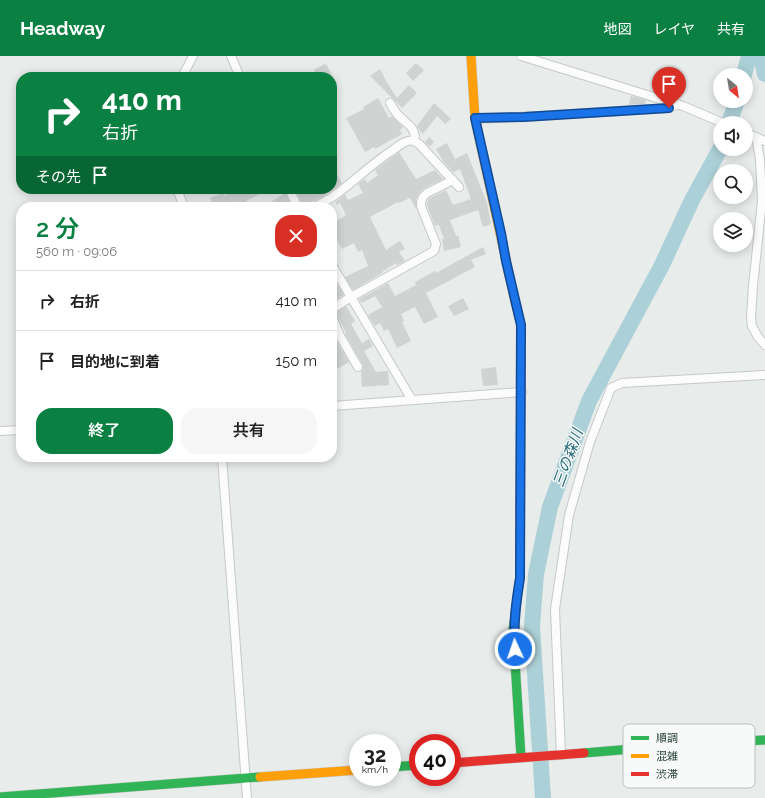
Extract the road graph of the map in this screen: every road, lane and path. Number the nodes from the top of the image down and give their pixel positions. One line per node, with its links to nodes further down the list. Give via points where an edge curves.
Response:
1 (193, 56): 5 (street)
2 (231, 56): 6 (street)
3 (471, 56): 9 (street)
4 (521, 56): 8 (street)
5 (185, 72)
6 (238, 72)
7 (390, 104): 12 (street, via 410,126 416,136)
8 (678, 104): 9 (street, via 669,108); 10 (street)
9 (475, 118): 23 (street, via 521,325)
10 (713, 119)
11 (761, 139): 20 (street, via 762,201 751,318 752,326)
12 (414, 140): 13 (street, via 406,141 376,161); 17 (street, via 456,184 427,193 421,202 436,244 434,251)
13 (337, 193)
14 (336, 194): 15 (street)
15 (326, 202)
16 (337, 273): 17 (street)
17 (351, 297): 18 (street); 24 (street)
18 (337, 306)
19 (337, 329): 21 (street)
20 (765, 345)
21 (358, 367)
22 (765, 374): 32 (street, via 622,383 610,388 590,442 569,515 555,609)
23 (522, 392): 24 (street); 33 (street, via 520,578 514,610 514,630)
24 (412, 400): 25 (street)
25 (337, 406)
26 (16, 430): 27 (street)
27 (0, 431)
28 (222, 462): 36 (street)
29 (765, 740): 30 (street)
30 (755, 741)
31 (623, 750): 32 (street)
32 (558, 755): 33 (street)
33 (524, 757): 34 (street)
34 (461, 762)
35 (349, 771): 36 (street)
36 (245, 779): 37 (street); 38 (street)
37 (0, 797)
38 (246, 798)

